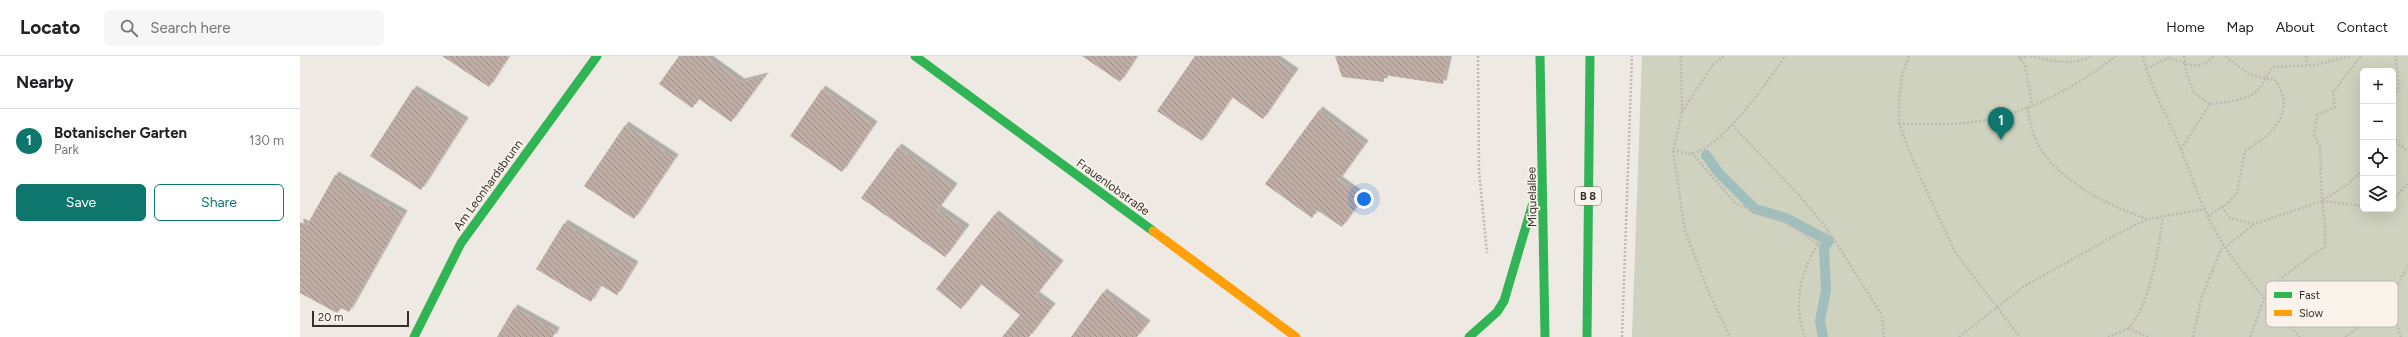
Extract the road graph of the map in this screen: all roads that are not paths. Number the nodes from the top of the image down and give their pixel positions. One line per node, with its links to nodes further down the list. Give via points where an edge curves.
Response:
1 (597, 56): 6 (street, Am Leonhardsbrunn, via 461,243)
2 (915, 56): 7 (street, Frauenlobstraße)
3 (1540, 56): 5 (street, Miquelallee)
4 (1590, 56): 10 (street, B 8)
5 (1543, 169): 8 (street, via 1504,301 1497,312); 9 (street, Miquelallee)
6 (414, 337)
7 (1296, 337)
8 (1469, 337)
9 (1545, 337)
10 (1587, 337)

